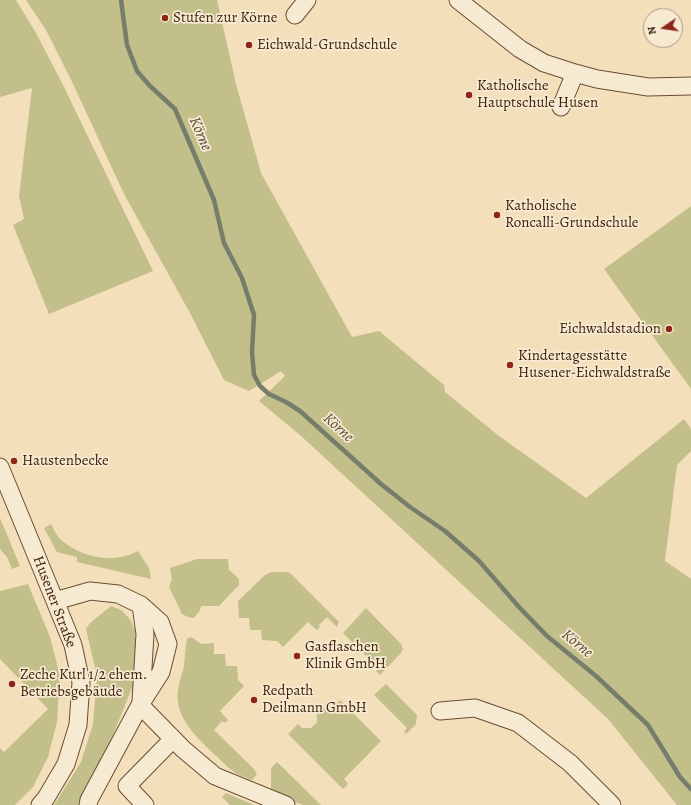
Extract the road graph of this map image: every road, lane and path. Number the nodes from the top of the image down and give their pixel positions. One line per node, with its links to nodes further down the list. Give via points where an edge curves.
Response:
1 (307, 0): 3 (street)
2 (458, 0): 4 (street, via 520,49 544,63)
3 (295, 15)
4 (575, 73): 5 (street, via 648,87); 6 (street)
5 (691, 86)
6 (561, 106)
7 (0, 467): 8 (street, Husener Straße)
8 (56, 601): 9 (street, via 90,591 118,594); 13 (street, Husener Straße, via 73,645 82,682 78,726 66,764)
9 (141, 605): 10 (street, via 145,634); 10 (street, via 160,622 168,644 162,672)
10 (140, 705): 12 (street); 14 (street)
11 (440, 711): 17 (street, via 475,708 518,723 570,763)
12 (173, 739): 15 (street, via 127,786); 16 (street, via 215,776)
13 (40, 805)
14 (88, 805)
15 (145, 805)
16 (286, 805)
17 (612, 805)

